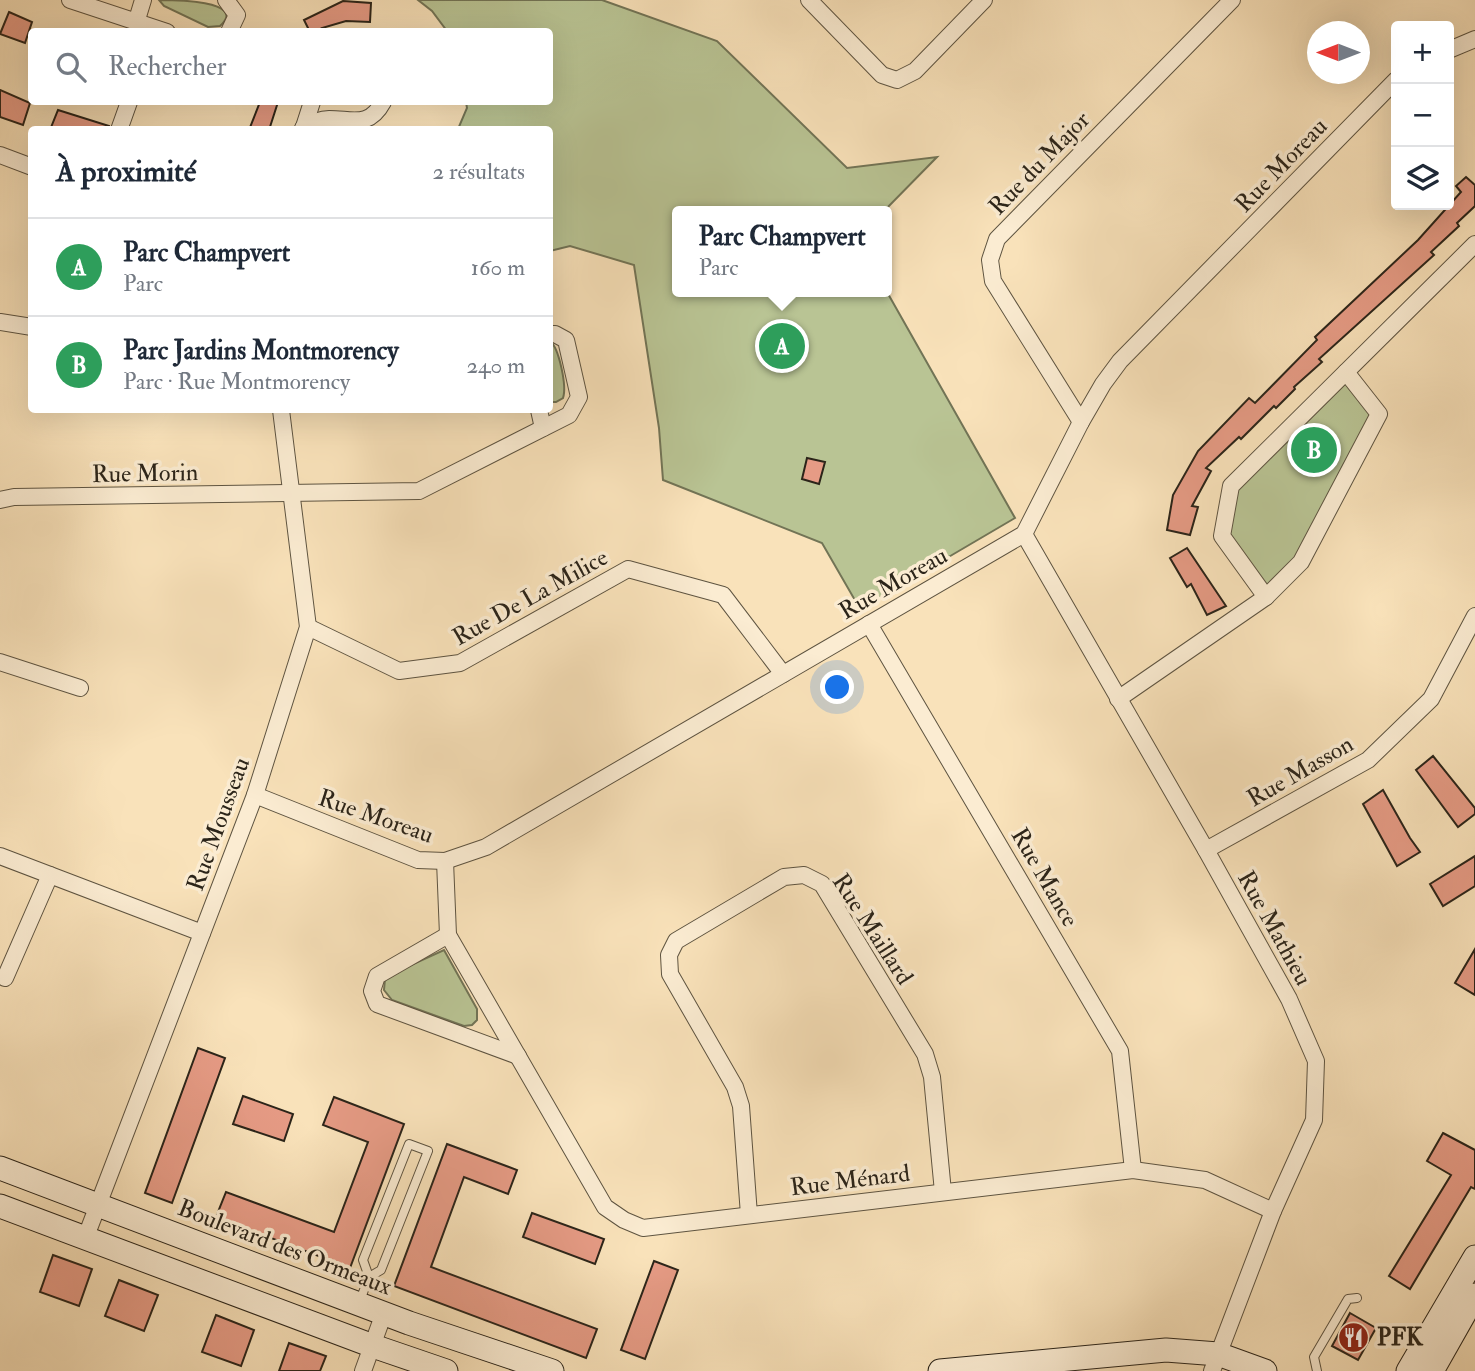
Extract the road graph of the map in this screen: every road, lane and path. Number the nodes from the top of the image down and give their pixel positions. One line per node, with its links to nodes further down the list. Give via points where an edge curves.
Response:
1 (69, 0): 7 (street)
2 (143, 0): 7 (street)
3 (226, 0): 9 (street, via 237,15)
4 (809, 0): 5 (street, via 882,75 897,80 915,71)
5 (984, 0)
6 (1232, 0): 28 (street, Rue du Major, via 997,239 990,260 993,281)
7 (136, 23): 8 (street)
8 (150, 28)
9 (231, 28)
10 (1475, 38): 11 (street)
11 (1454, 48)
12 (1392, 84): 28 (street, Rue Moreau, via 1121,361)
13 (128, 105): 16 (street)
14 (311, 105): 17 (street)
15 (381, 105): 18 (street, via 367,119 327,119)
16 (121, 126)
17 (304, 126)
18 (308, 126)
19 (0, 155): 20 (street)
20 (28, 166)
21 (1475, 244): 25 (street)
22 (0, 322): 23 (street)
23 (28, 326)
24 (553, 334): 29 (street, Rue Morin, via 566,340 579,397 569,415)
25 (1346, 372): 33 (street, via 1379,414 1301,562); 33 (street, via 1231,486 1222,536)
26 (281, 413): 30 (street, Rue Mousseau)
27 (540, 413): 29 (street)
28 (1081, 422): 32 (street, Rue Moreau)
29 (543, 428): 30 (street, Rue Morin, via 419,491)
30 (291, 494): 31 (street, Rue Morin); 36 (street, Rue Mousseau)
31 (0, 500)
32 (1024, 534): 35 (street, Rue Moreau); 40 (street, Rue Mathieu)
33 (1266, 597): 40 (street)
34 (1475, 616): 42 (street, Rue Masson, via 1431,699 1368,760)
35 (869, 624): 38 (street, Rue Moreau); 51 (street, Rue Mance, via 1121,1051)
36 (308, 627): 38 (street, Rue De La Milice, via 399,671 460,663 628,569 723,595); 41 (street, Rue Mousseau)
37 (0, 662): 39 (street)
38 (783, 674): 44 (street, Rue Moreau, via 485,847)
39 (80, 688)
40 (1118, 699): 42 (street, Rue Mathieu)
41 (255, 795): 44 (street, Rue Moreau, via 418,860); 46 (street, Rue Mousseau)
42 (1206, 850): 55 (street, Rue Mathieu, via 1289,999 1316,1061 1314,1120)
43 (0, 856): 45 (street)
44 (445, 861): 47 (street, Rue Ménard)
45 (50, 875): 46 (street); 48 (street)
46 (202, 933): 53 (street, Rue Mousseau)
47 (448, 935): 49 (street, Rue Ménard); 49 (street, via 377,976 372,991 377,1004)
48 (5, 978)
49 (518, 1056): 56 (street, Rue Ménard, via 605,1207 643,1228)
50 (0, 1168): 53 (street, Boulevard des Ormeaux)
51 (1133, 1170): 52 (street, Rue Ménard); 55 (street, Rue Ménard, via 1205,1180)
52 (943, 1192): 56 (street, Rue Ménard); 56 (street, Rue Maillard, via 932,1077 925,1054 822,884 804,875 784,877 676,941 669,954 670,974 735,1087 741,1106)
53 (98, 1205): 57 (street, Rue Mousseau); 62 (street, Boulevard des Ormeaux)
54 (0, 1206): 57 (street)
55 (1273, 1211): 65 (street, Rue Mathieu)
56 (750, 1215)
57 (85, 1239): 64 (street)
58 (1475, 1257): 72 (street)
59 (369, 1277): 59 (lane, via 381,1270 428,1151 409,1144 363,1260); 62 (lane)
60 (1475, 1295): 73 (street)
61 (1357, 1298): 71 (lane, via 1348,1299 1314,1357)
62 (359, 1303): 63 (street, Boulevard des Ormeaux)
63 (384, 1313): 64 (street); 68 (street, Boulevard des Ormeaux)
64 (373, 1346): 66 (street); 67 (street)
65 (1215, 1362): 69 (street, via 1166,1350); 70 (street)
66 (363, 1371)
67 (446, 1371)
68 (552, 1371)
69 (940, 1371)
70 (1265, 1371)
71 (1317, 1371)
72 (1408, 1371)
73 (1432, 1371)

